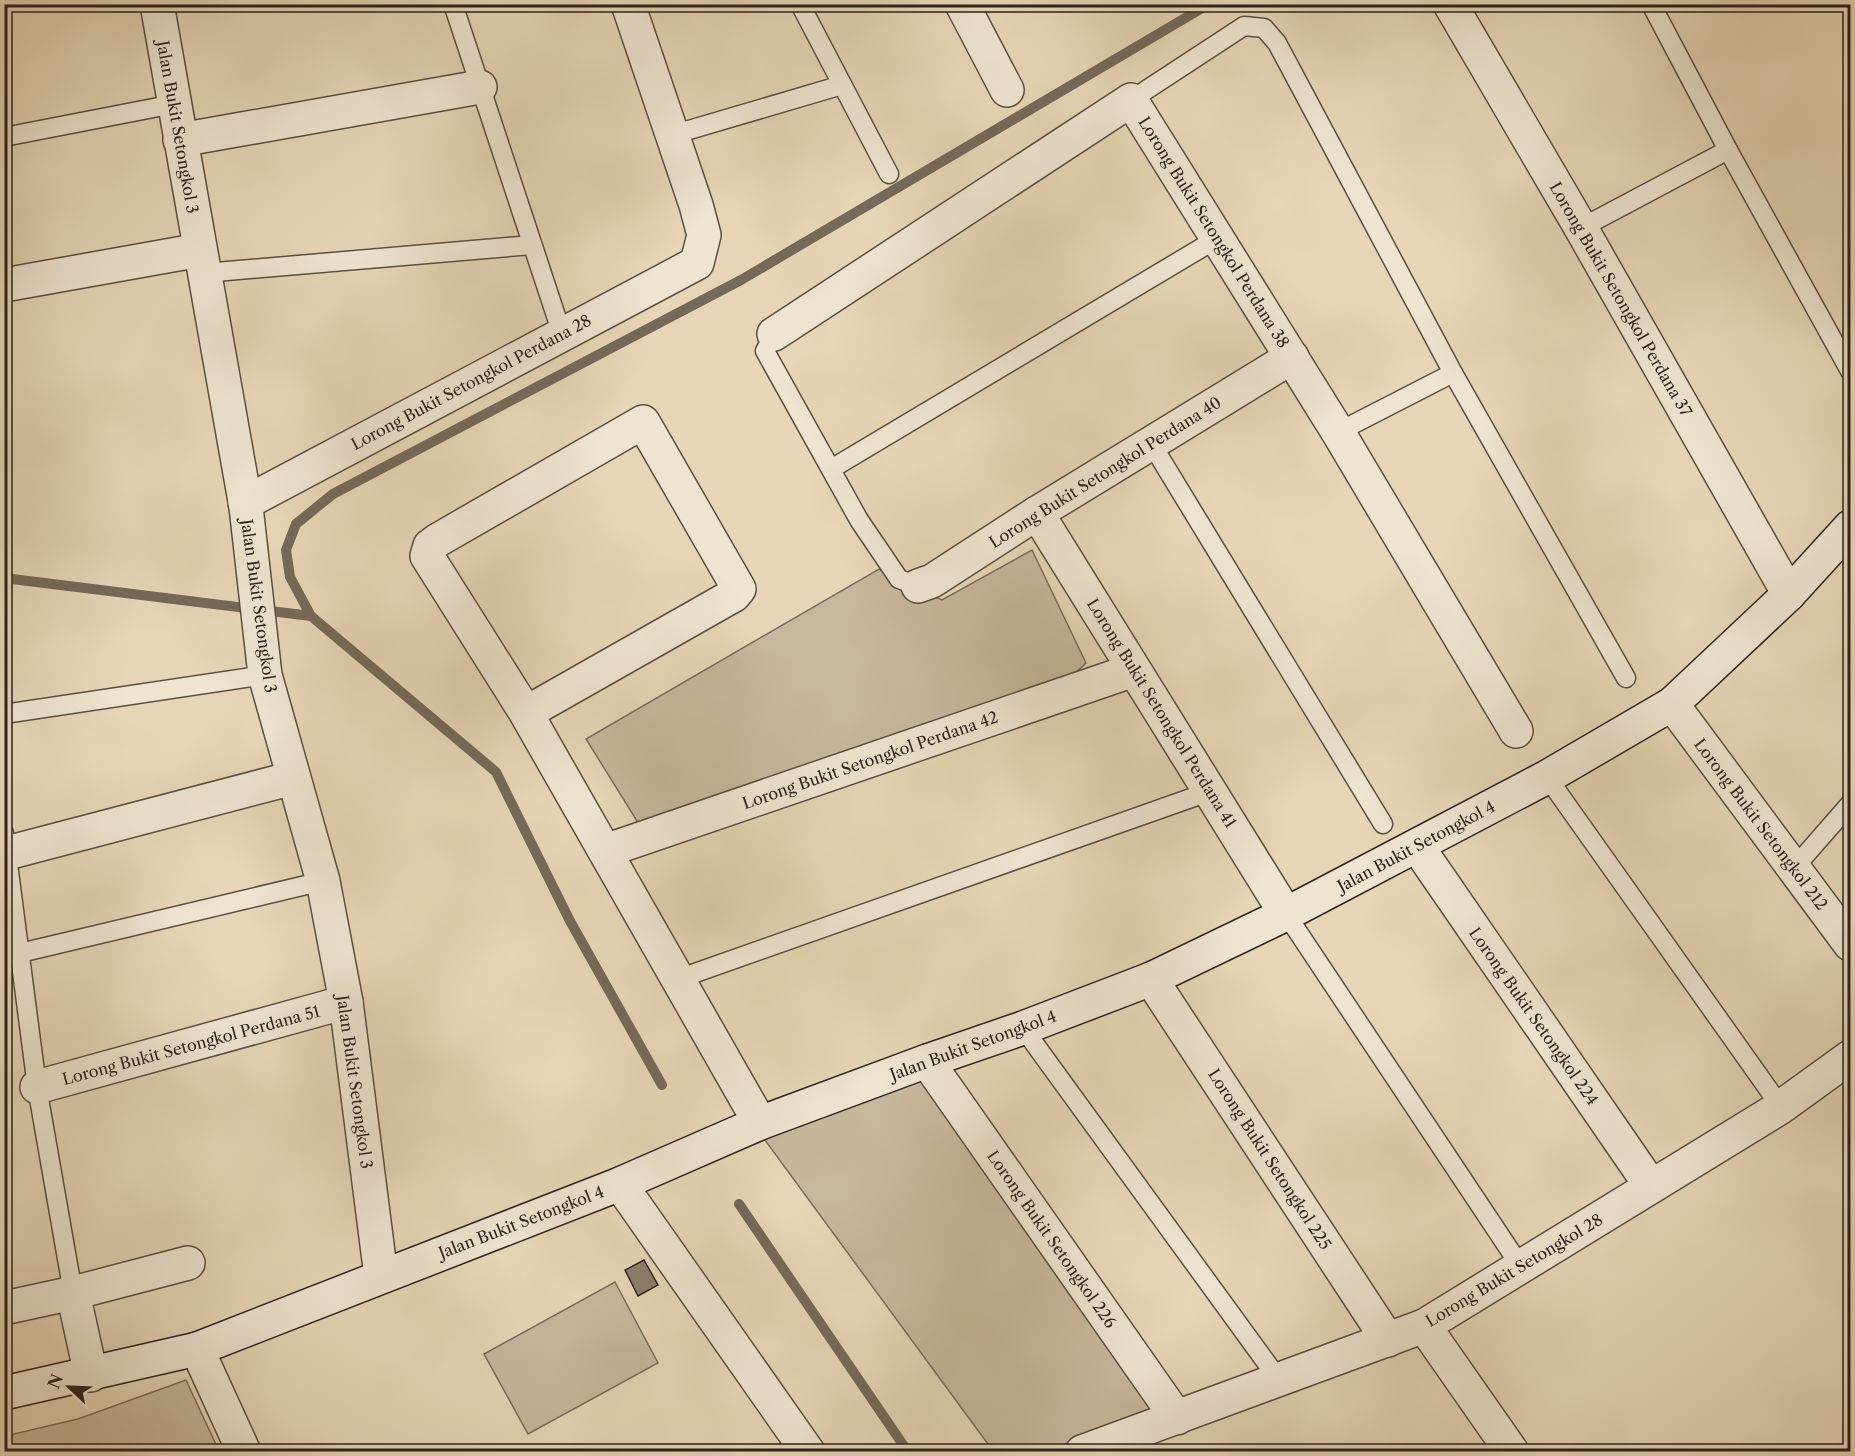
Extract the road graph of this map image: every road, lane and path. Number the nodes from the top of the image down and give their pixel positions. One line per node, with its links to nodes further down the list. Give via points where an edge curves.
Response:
1 (157, 4): 12 (street, Jalan Bukit Setongkol 3)
2 (453, 4): 9 (lane)
3 (628, 4): 13 (street)
4 (800, 4): 8 (lane)
5 (962, 4): 10 (street)
6 (1450, 4): 18 (street, Lorong Bukit Setongkol Perdana 37)
7 (1651, 4): 16 (lane)
8 (842, 85): 13 (lane); 17 (lane)
9 (480, 87): 15 (street); 20 (lane)
10 (1007, 90)
11 (1131, 100): 19 (street, Lorong Bukit Setongkol Perdana 38); 24 (street, Lorong Bukit Setongkol Perdana 38); 27 (lane, via 1244,26 1264,28 1277,43)
12 (174, 104): 14 (lane); 15 (street, Jalan Bukit Setongkol 3)
13 (672, 135): 23 (street, Lorong Bukit Setongkol Perdana 28, via 704,235 698,263)
14 (4, 137)
15 (180, 140): 21 (street, Jalan Bukit Setongkol 3)
16 (1728, 150): 18 (lane); 26 (lane)
17 (889, 174)
18 (1581, 228): 35 (street, Lorong Bukit Setongkol Perdana 37)
19 (1218, 238): 25 (street, Lorong Bukit Setongkol Perdana 38); 30 (lane)
20 (532, 245): 21 (lane); 23 (lane)
21 (202, 262): 22 (street); 31 (street, Jalan Bukit Setongkol 3)
22 (4, 285)
23 (562, 334): 31 (street, Lorong Bukit Setongkol Perdana 28)
24 (774, 334): 30 (lane, via 765,351)
25 (1292, 357): 28 (street, Lorong Bukit Setongkol Perdana 38); 29 (street, Lorong Bukit Setongkol Perdana 40)
26 (1851, 371)
27 (1453, 373): 28 (lane); 38 (lane)
28 (1338, 432): 42 (street, Lorong Bukit Setongkol Perdana 38)
29 (1151, 442): 32 (street, Lorong Bukit Setongkol Perdana 40); 47 (lane)
30 (831, 469): 34 (lane, via 859,520 899,579)
31 (245, 505): 37 (street, Jalan Bukit Setongkol 3)
32 (1037, 513): 34 (street, Lorong Bukit Setongkol Perdana 40, via 932,581); 36 (street, Lorong Bukit Setongkol Perdana 41)
33 (1851, 526): 35 (street, Jalan Bukit Setongkol 4)
34 (918, 586)
35 (1789, 594): 39 (street, Jalan Bukit Setongkol 4)
36 (1134, 670): 45 (street, Lorong Bukit Setongkol Perdana 41); 50 (street, Lorong Bukit Setongkol Perdana 42)
37 (265, 675): 41 (lane); 44 (street, Jalan Bukit Setongkol 3)
38 (1626, 678)
39 (1672, 704): 43 (street, Jalan Bukit Setongkol 4); 51 (street, Lorong Bukit Setongkol 212)
40 (526, 713): 40 (street, via 427,556 430,546 643,422 739,590); 50 (street)
41 (4, 714)
42 (1516, 731)
43 (1547, 777): 49 (street, Jalan Bukit Setongkol 4); 63 (lane)
44 (293, 778): 48 (street); 52 (street, Jalan Bukit Setongkol 3)
45 (1211, 791): 53 (street, Lorong Bukit Setongkol Perdana 41); 56 (lane)
46 (1851, 804): 51 (lane)
47 (1383, 824)
48 (6, 843): 55 (lane)
49 (1417, 846): 53 (street, Jalan Bukit Setongkol 4); 66 (street, Lorong Bukit Setongkol 224)
50 (605, 851): 56 (street)
51 (1794, 868): 54 (street, Lorong Bukit Setongkol 212)
52 (323, 880): 55 (lane); 58 (street, Jalan Bukit Setongkol 3)
53 (1286, 914): 57 (street, Jalan Bukit Setongkol 4); 68 (lane)
54 (1851, 944)
55 (20, 953): 62 (lane)
56 (678, 979): 64 (street)
57 (1151, 979): 59 (street, Jalan Bukit Setongkol 4); 73 (street, Lorong Bukit Setongkol 225)
58 (346, 1002): 62 (street, Lorong Bukit Setongkol Perdana 51); 69 (street, Jalan Bukit Setongkol 3)
59 (1023, 1028): 61 (street, Jalan Bukit Setongkol 4); 76 (lane)
60 (1851, 1057): 63 (street, Lorong Bukit Setongkol 28)
61 (927, 1061): 64 (street, Jalan Bukit Setongkol 4); 78 (street, Lorong Bukit Setongkol 226)
62 (37, 1087): 70 (lane)
63 (1781, 1107): 66 (street, Lorong Bukit Setongkol 28)
64 (760, 1123): 65 (street, Jalan Bukit Setongkol 4)
65 (620, 1184): 69 (street, Jalan Bukit Setongkol 4); 80 (street)
66 (1652, 1186): 68 (street, Lorong Bukit Setongkol 28)
67 (188, 1263): 70 (street)
68 (1521, 1267): 72 (street, Lorong Bukit Setongkol 28)
69 (381, 1276): 74 (street, Jalan Bukit Setongkol 4)
70 (73, 1293): 71 (street); 75 (street)
71 (4, 1308)
72 (1424, 1326): 73 (street, Lorong Bukit Setongkol 28); 82 (street)
73 (1388, 1340): 76 (street, Lorong Bukit Setongkol 28)
74 (197, 1349): 75 (street, Jalan Bukit Setongkol 4); 79 (street)
75 (91, 1375): 77 (street, Jalan Bukit Setongkol 4)
76 (1279, 1380): 78 (street, Lorong Bukit Setongkol 28)
77 (4, 1393)
78 (1177, 1418): 81 (street, Lorong Bukit Setongkol 28)
79 (244, 1452)
80 (808, 1452)
81 (1082, 1452)
82 (1512, 1452)

